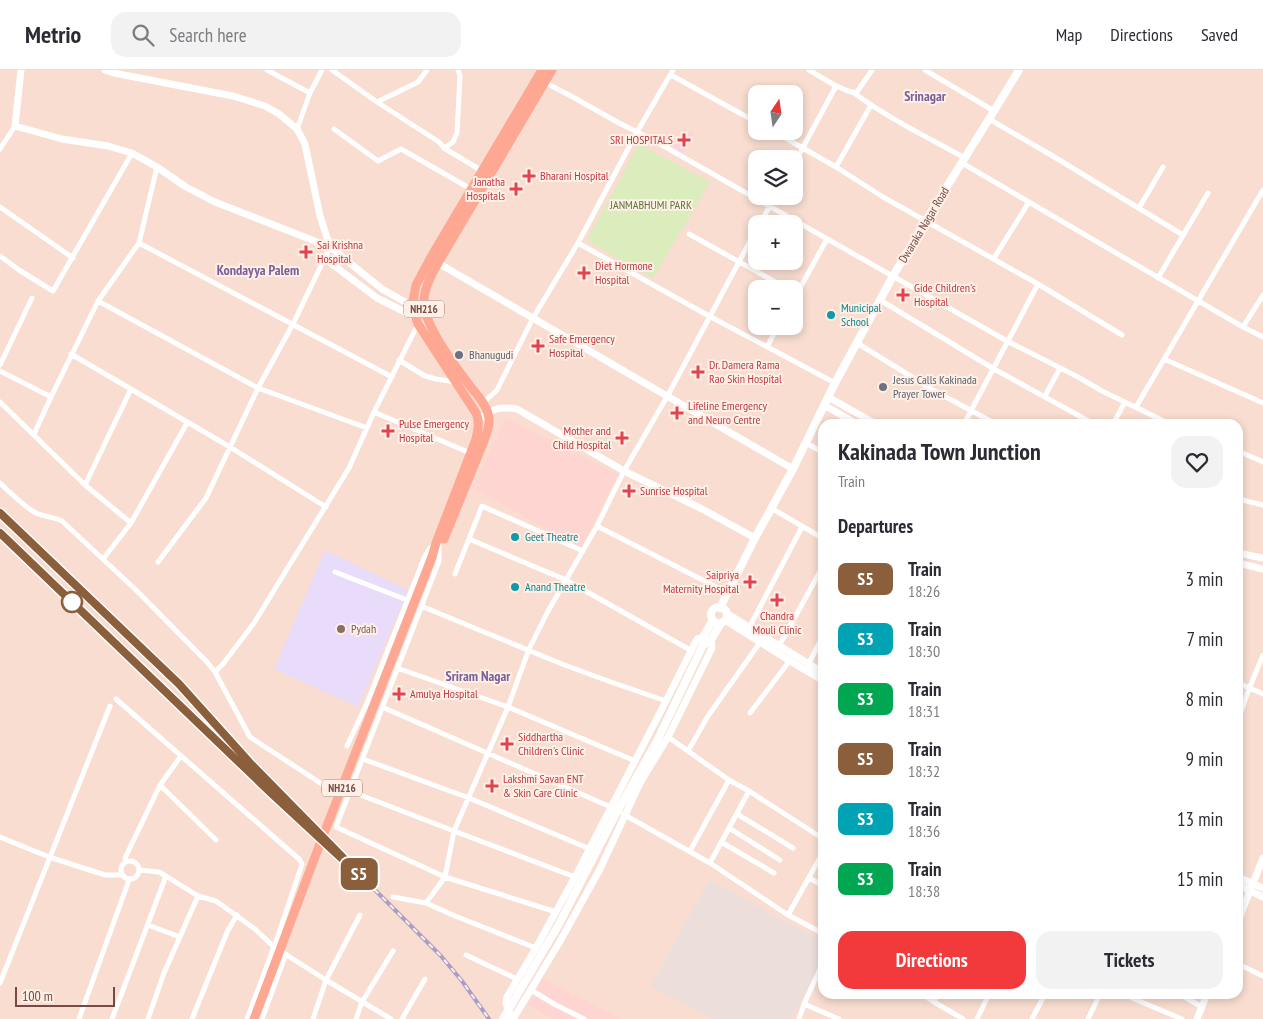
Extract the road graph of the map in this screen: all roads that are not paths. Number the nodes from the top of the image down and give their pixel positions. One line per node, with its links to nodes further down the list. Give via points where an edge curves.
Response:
1 (21, 70): 23 (street)
2 (106, 70): 12 (street)
3 (267, 70): 16 (street)
4 (322, 70): 16 (street)
5 (332, 70): 18 (street)
6 (427, 70): 18 (street, via 418,82)
7 (458, 70): 29 (street, via 458,133)
8 (809, 70): 15 (street)
9 (872, 70): 17 (street, via 858,92)
10 (925, 70): 20 (street)
11 (1019, 70): 20 (main road, Dwaraka Nagar Road)
12 (124, 72): 24 (street, via 266,106)
13 (672, 72): 21 (street); 26 (street)
14 (546, 74): 26 (street, via 571,96); 36 (highway, NH216); 58 (highway, NH216)
15 (836, 86): 17 (street); 30 (street)
16 (310, 93): 24 (street)
17 (854, 93): 19 (street)
18 (376, 102): 29 (street)
19 (871, 105): 32 (street); 35 (street)
20 (994, 111): 22 (main road, Dwaraka Nagar Road)
21 (748, 117)
22 (989, 119): 32 (main road, Dwaraka Nagar Road); 43 (street)
23 (15, 126): 28 (street); 31 (street)
24 (296, 129): 52 (street, via 305,144)
25 (334, 129): 37 (street, via 378,161 401,149)
26 (637, 132): 42 (street); 50 (street)
27 (789, 140): 30 (street)
28 (0, 148)
29 (444, 148): 36 (street)
30 (803, 148): 35 (street)
31 (132, 153): 34 (street); 54 (street)
32 (963, 161): 40 (street); 45 (main road, Dwaraka Nagar Road)
33 (1163, 167): 43 (street)
34 (157, 168): 49 (street); 52 (street, via 215,202)
35 (836, 168): 45 (street)
36 (482, 171): 37 (highway, NH216)
37 (471, 189): 69 (highway, NH216, via 416,286)
38 (1208, 193): 47 (street)
39 (1262, 195): 68 (street)
40 (1029, 202): 56 (street); 60 (street)
41 (0, 207): 54 (street)
42 (769, 207): 44 (street); 48 (street)
43 (1139, 208): 47 (street)
44 (765, 215)
45 (926, 220): 56 (street); 59 (main road, Dwaraka Nagar Road)
46 (688, 234): 57 (street)
47 (1183, 235): 60 (street)
48 (827, 239): 59 (street); 62 (street)
49 (139, 243): 67 (street); 74 (street)
50 (578, 243): 71 (street); 72 (street)
51 (748, 245): 57 (street)
52 (330, 247): 55 (street); 69 (street, via 382,289)
53 (0, 256): 54 (street, via 53,291)
54 (73, 258)
55 (324, 258): 73 (street, via 377,298); 74 (street)
56 (994, 258): 63 (street)
57 (739, 262): 61 (street); 71 (street)
58 (438, 263): 70 (highway, NH216, via 426,288); 72 (street)
59 (893, 276): 66 (main road, Dwaraka Nagar Road); 79 (street)
60 (1158, 278): 68 (street)
61 (772, 280)
62 (803, 281)
63 (1038, 284): 77 (street); 79 (street)
64 (1263, 295): 75 (street)
65 (32, 298): 85 (street)
66 (880, 300): 80 (main road, Dwaraka Nagar Road); 87 (street)
67 (98, 301): 82 (street); 92 (street)
68 (1198, 301): 75 (street); 83 (street)
69 (412, 306): 70 (street); 73 (highway, NH216)
70 (424, 309): 100 (highway, NH216, via 443,348)
71 (709, 316): 81 (street); 94 (street)
72 (533, 318): 94 (street); 100 (street, via 497,390)
73 (417, 320): 84 (street); 90 (highway, NH216)
74 (293, 324): 89 (street); 92 (street)
75 (1243, 327): 78 (street)
76 (773, 335): 81 (street)
77 (1122, 336)
78 (1263, 337)
79 (1007, 341): 86 (street); 87 (street)
80 (857, 343): 91 (main road, Dwaraka Nagar Road); 104 (street)
81 (767, 346): 91 (street)
82 (71, 354): 93 (street); 96 (street)
83 (1164, 358): 101 (street); 103 (street)
84 (399, 360): 89 (street); 90 (street, via 425,376)
85 (0, 365)
86 (1060, 368): 95 (street); 99 (street)
87 (994, 369): 95 (street); 104 (street)
88 (0, 371): 96 (street)
89 (392, 376): 105 (street)
90 (456, 382): 107 (highway, NH216)
91 (835, 383): 97 (main road, Dwaraka Nagar Road)
92 (258, 388): 116 (street); 119 (street)
93 (131, 389): 115 (street); 127 (street)
94 (668, 395): 124 (street); 125 (street)
95 (1045, 396): 112 (street)
96 (51, 397): 117 (street)
97 (828, 397): 102 (main road, Dwaraka Nagar Road); 109 (street)
98 (0, 402): 117 (street)
99 (1124, 402): 103 (street); 113 (street)
100 (483, 403): 106 (highway, NH216)
101 (1263, 403)
102 (824, 405): 108 (street); 118 (main road, Dwaraka Nagar Road)
103 (1136, 407): 114 (street)
104 (970, 411): 110 (street); 111 (street)
105 (374, 412): 116 (street); 121 (street)
106 (488, 413): 107 (street); 125 (street, via 496,408 517,409); 138 (highway, NH216, via 484,441)
107 (478, 419): 121 (highway, NH216, via 476,439)
108 (848, 419)
109 (867, 419)
110 (966, 419)
111 (986, 419)
112 (1085, 419)
113 (1116, 419)
114 (1161, 419)
115 (187, 423): 119 (street); 132 (street)
116 (367, 428): 130 (street)
117 (34, 434): 127 (street)
118 (806, 442): 120 (street); 124 (main road, Dwaraka Nagar Road)
119 (230, 447): 130 (street); 143 (street, via 206,498)
120 (818, 450)
121 (470, 453): 138 (highway, NH216)
122 (1243, 453): 123 (street)
123 (1263, 462)
124 (793, 469): 131 (main road, Dwaraka Nagar Road)
125 (624, 471): 133 (street); 136 (street)
126 (0, 483): 142 (street, via 38,514 62,521)
127 (85, 484): 132 (street)
128 (1243, 500): 129 (street)
129 (1263, 505)
130 (326, 507): 168 (street, via 254,622)
131 (771, 508): 134 (street); 136 (main road, Dwaraka Nagar Road)
132 (131, 523): 142 (street)
133 (597, 526): 139 (street); 150 (street)
134 (802, 527): 135 (street); 155 (street)
135 (818, 534)
136 (755, 538): 150 (main road, Dwaraka Nagar Road)
137 (469, 539): 139 (street, via 482,506); 147 (street); 149 (street)
138 (436, 550): 151 (street, via 430,548 425,556); 152 (street, via 439,561); 266 (highway, NH216)
139 (583, 551): 149 (street)
140 (1243, 554): 141 (street)
141 (1263, 558)
142 (103, 559): 168 (street)
143 (158, 562)
144 (1243, 564): 145 (street)
145 (1263, 569)
146 (335, 572): 151 (street)
147 (455, 574)
148 (818, 575): 159 (street)
149 (566, 580): 161 (street); 162 (street)
150 (728, 593): 153 (main road, Dwaraka Nagar Road)
151 (407, 600): 181 (street)
152 (421, 606): 161 (street); 166 (street)
153 (723, 616): 154 (main road, via 716,623); 154 (main road, via 718,608 713,610); 155 (street); 156 (main road); 157 (street)
154 (712, 620): 158 (main road)
155 (749, 628): 157 (street)
156 (711, 640): 158 (main road); 180 (street, via 712,648)
157 (763, 640): 159 (street); 164 (street); 182 (street, via 708,716)
158 (703, 641): 162 (street, via 697,639); 272 (main road, via 658,739 558,926)
159 (779, 646): 164 (street)
160 (818, 646): 165 (street)
161 (529, 650): 174 (street); 178 (street)
162 (692, 651): 174 (street)
163 (1263, 655): 171 (street)
164 (792, 658): 165 (street); 169 (street); 179 (street)
165 (809, 663): 167 (street)
166 (397, 668): 177 (street); 178 (street)
167 (818, 669)
168 (215, 672): 189 (street, via 250,737 331,790)
169 (818, 677)
170 (1243, 686): 171 (street)
171 (1249, 689): 172 (street); 176 (street)
172 (1263, 694)
173 (116, 698): 184 (street)
174 (666, 701): 186 (street)
175 (110, 706): 204 (street)
176 (1243, 706)
177 (382, 707): 183 (street); 185 (street)
178 (508, 707): 183 (street); 186 (street)
179 (750, 713)
180 (668, 737): 182 (street); 194 (street)
181 (347, 746)
182 (688, 751): 187 (street)
183 (488, 753): 191 (street); 192 (street)
184 (182, 756): 188 (street); 235 (street, via 302,864)
185 (363, 759): 189 (street); 191 (street)
186 (635, 761): 192 (street)
187 (730, 780): 190 (street); 203 (street)
188 (160, 785): 199 (street); 208 (street, via 125,858)
189 (350, 791): 196 (street); 214 (street, via 336,827)
190 (749, 792): 193 (street); 197 (street)
191 (469, 798): 196 (street); 202 (street)
192 (610, 807): 194 (street); 202 (street)
193 (737, 814): 195 (street); 201 (street)
194 (625, 815): 203 (street); 247 (street, via 600,869)
195 (729, 828): 200 (street); 206 (street)
196 (454, 831): 214 (street); 215 (street)
197 (818, 835)
198 (0, 837): 204 (street)
199 (216, 840)
200 (721, 842): 209 (street); 211 (street)
201 (793, 848)
202 (590, 849): 215 (street)
203 (690, 851): 209 (street)
204 (49, 857): 212 (street, via 106,875); 246 (street)
205 (1263, 858): 221 (street)
206 (780, 860)
207 (818, 861): 216 (street)
208 (126, 862): 210 (street, via 135,862); 212 (street, via 120,869)
209 (710, 864): 231 (street)
210 (139, 870): 213 (street); 217 (street, via 139,874)
211 (774, 873)
212 (121, 875): 217 (street)
213 (166, 876): 223 (street); 232 (street)
214 (445, 877): 226 (street); 228 (street)
215 (575, 877): 228 (street)
216 (809, 878): 219 (street); 231 (street)
217 (129, 880): 261 (street)
218 (1243, 881): 221 (street)
219 (818, 884)
220 (1243, 886): 221 (street)
221 (1251, 887): 222 (street); 225 (street); 227 (street)
222 (1263, 888)
223 (198, 896): 229 (street, via 216,901); 234 (street)
224 (393, 897): 226 (street)
225 (1263, 897)
226 (426, 903): 236 (street)
227 (1243, 908)
228 (556, 912): 236 (street)
229 (237, 915): 235 (street); 264 (street)
230 (360, 915): 245 (street)
231 (788, 915): 233 (street)
232 (148, 925): 234 (street); 262 (street)
233 (818, 931)
234 (180, 937): 263 (street)
235 (274, 947): 238 (street); 265 (street)
236 (536, 948): 244 (street)
237 (393, 951): 256 (street)
238 (286, 954): 245 (street); 267 (street)
239 (466, 955): 244 (street)
240 (1243, 966): 242 (street)
241 (818, 974): 258 (street)
242 (1263, 976)
243 (425, 978): 271 (street)
244 (517, 979): 273 (street, via 506,999)
245 (326, 980): 256 (street); 268 (street)
246 (0, 983)
247 (530, 990): 273 (street); 274 (street)
248 (930, 999): 257 (street)
249 (936, 999): 257 (street)
250 (987, 999): 277 (street)
251 (1042, 999): 278 (street)
252 (1098, 999): 279 (street)
253 (1134, 999): 280 (street)
254 (1189, 999): 259 (street)
255 (1205, 999): 259 (street)
256 (362, 1002): 269 (street); 270 (street)
257 (934, 1002): 276 (street)
258 (804, 1004): 260 (street); 275 (street)
259 (1202, 1006): 281 (street)
260 (836, 1018)
261 (79, 1019)
262 (112, 1019)
263 (148, 1019)
264 (192, 1019)
265 (247, 1019)
266 (254, 1019)
267 (262, 1019)
268 (313, 1019)
269 (356, 1019)
270 (391, 1019)
271 (402, 1019)
272 (502, 1019)
273 (512, 1019)
274 (584, 1019)
275 (799, 1019)
276 (963, 1019)
277 (977, 1019)
278 (1032, 1019)
279 (1088, 1019)
280 (1182, 1019)
281 (1197, 1019)

